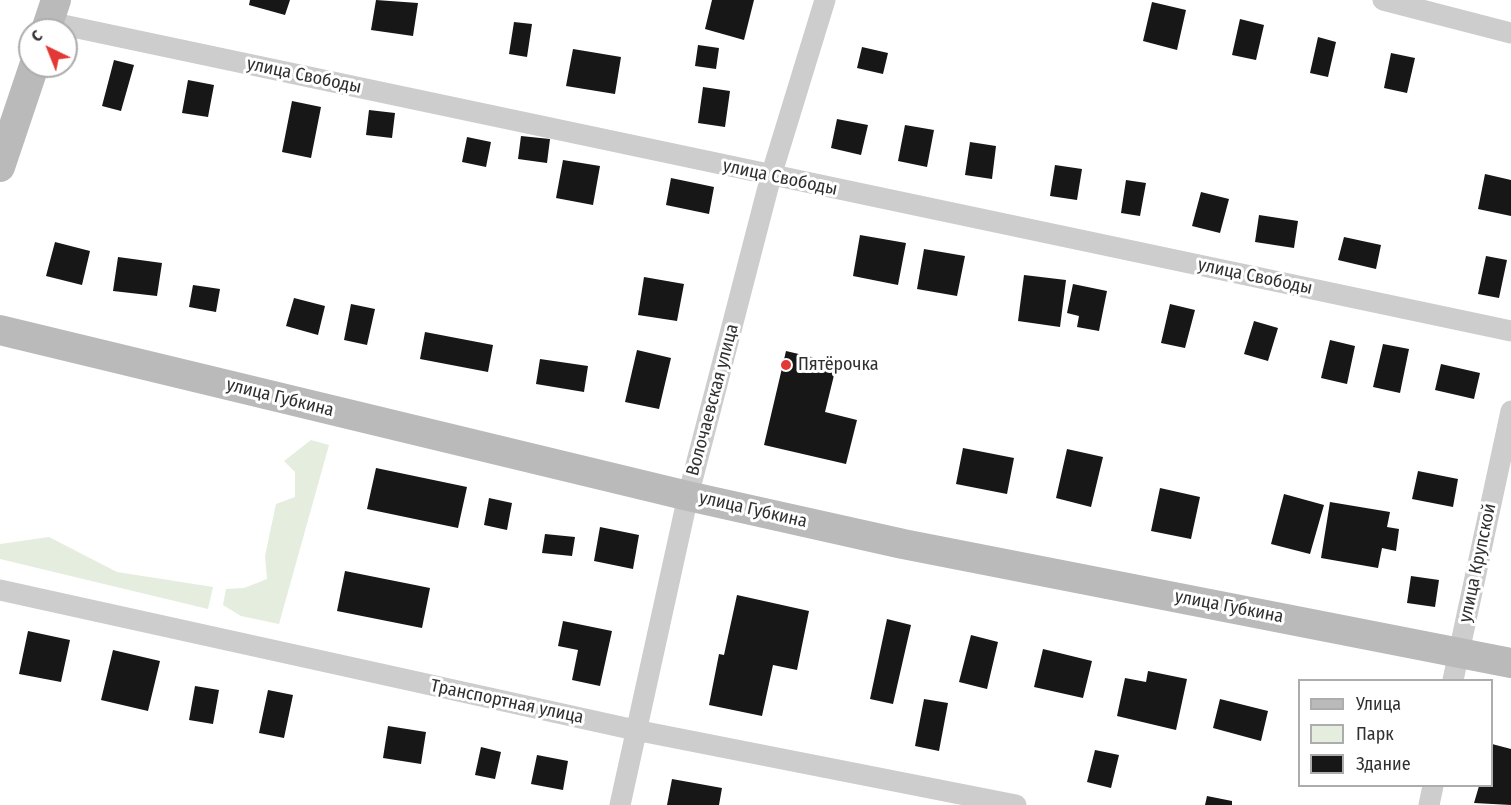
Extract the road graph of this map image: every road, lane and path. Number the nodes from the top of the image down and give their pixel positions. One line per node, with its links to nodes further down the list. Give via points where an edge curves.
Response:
1 (825, 0): 7 (street, Волочаевская улица)
2 (1383, 0): 4 (street)
3 (50, 17): 7 (street, улица Свободы)
4 (1511, 33)
5 (30, 78): 6 (main road)
6 (0, 167)
7 (771, 176): 9 (street, улица Свободы); 11 (street, Волочаевская улица)
8 (0, 330): 11 (main road, улица Губкина)
9 (1511, 331)
10 (1511, 411): 13 (street, улица Крупской)
11 (688, 496): 13 (main road, улица Губкина, via 903,544); 16 (street, Волочаевская улица)
12 (0, 591): 16 (street, Транспортная улица)
13 (1459, 651): 14 (main road, улица Губкина); 15 (street, улица Крупской)
14 (1511, 663)
15 (1453, 679)
16 (635, 730): 18 (street, Волочаевская улица); 19 (street, Транспортная улица)
17 (1433, 787): 20 (street)
18 (620, 805)
19 (1016, 805)
20 (1429, 805)

